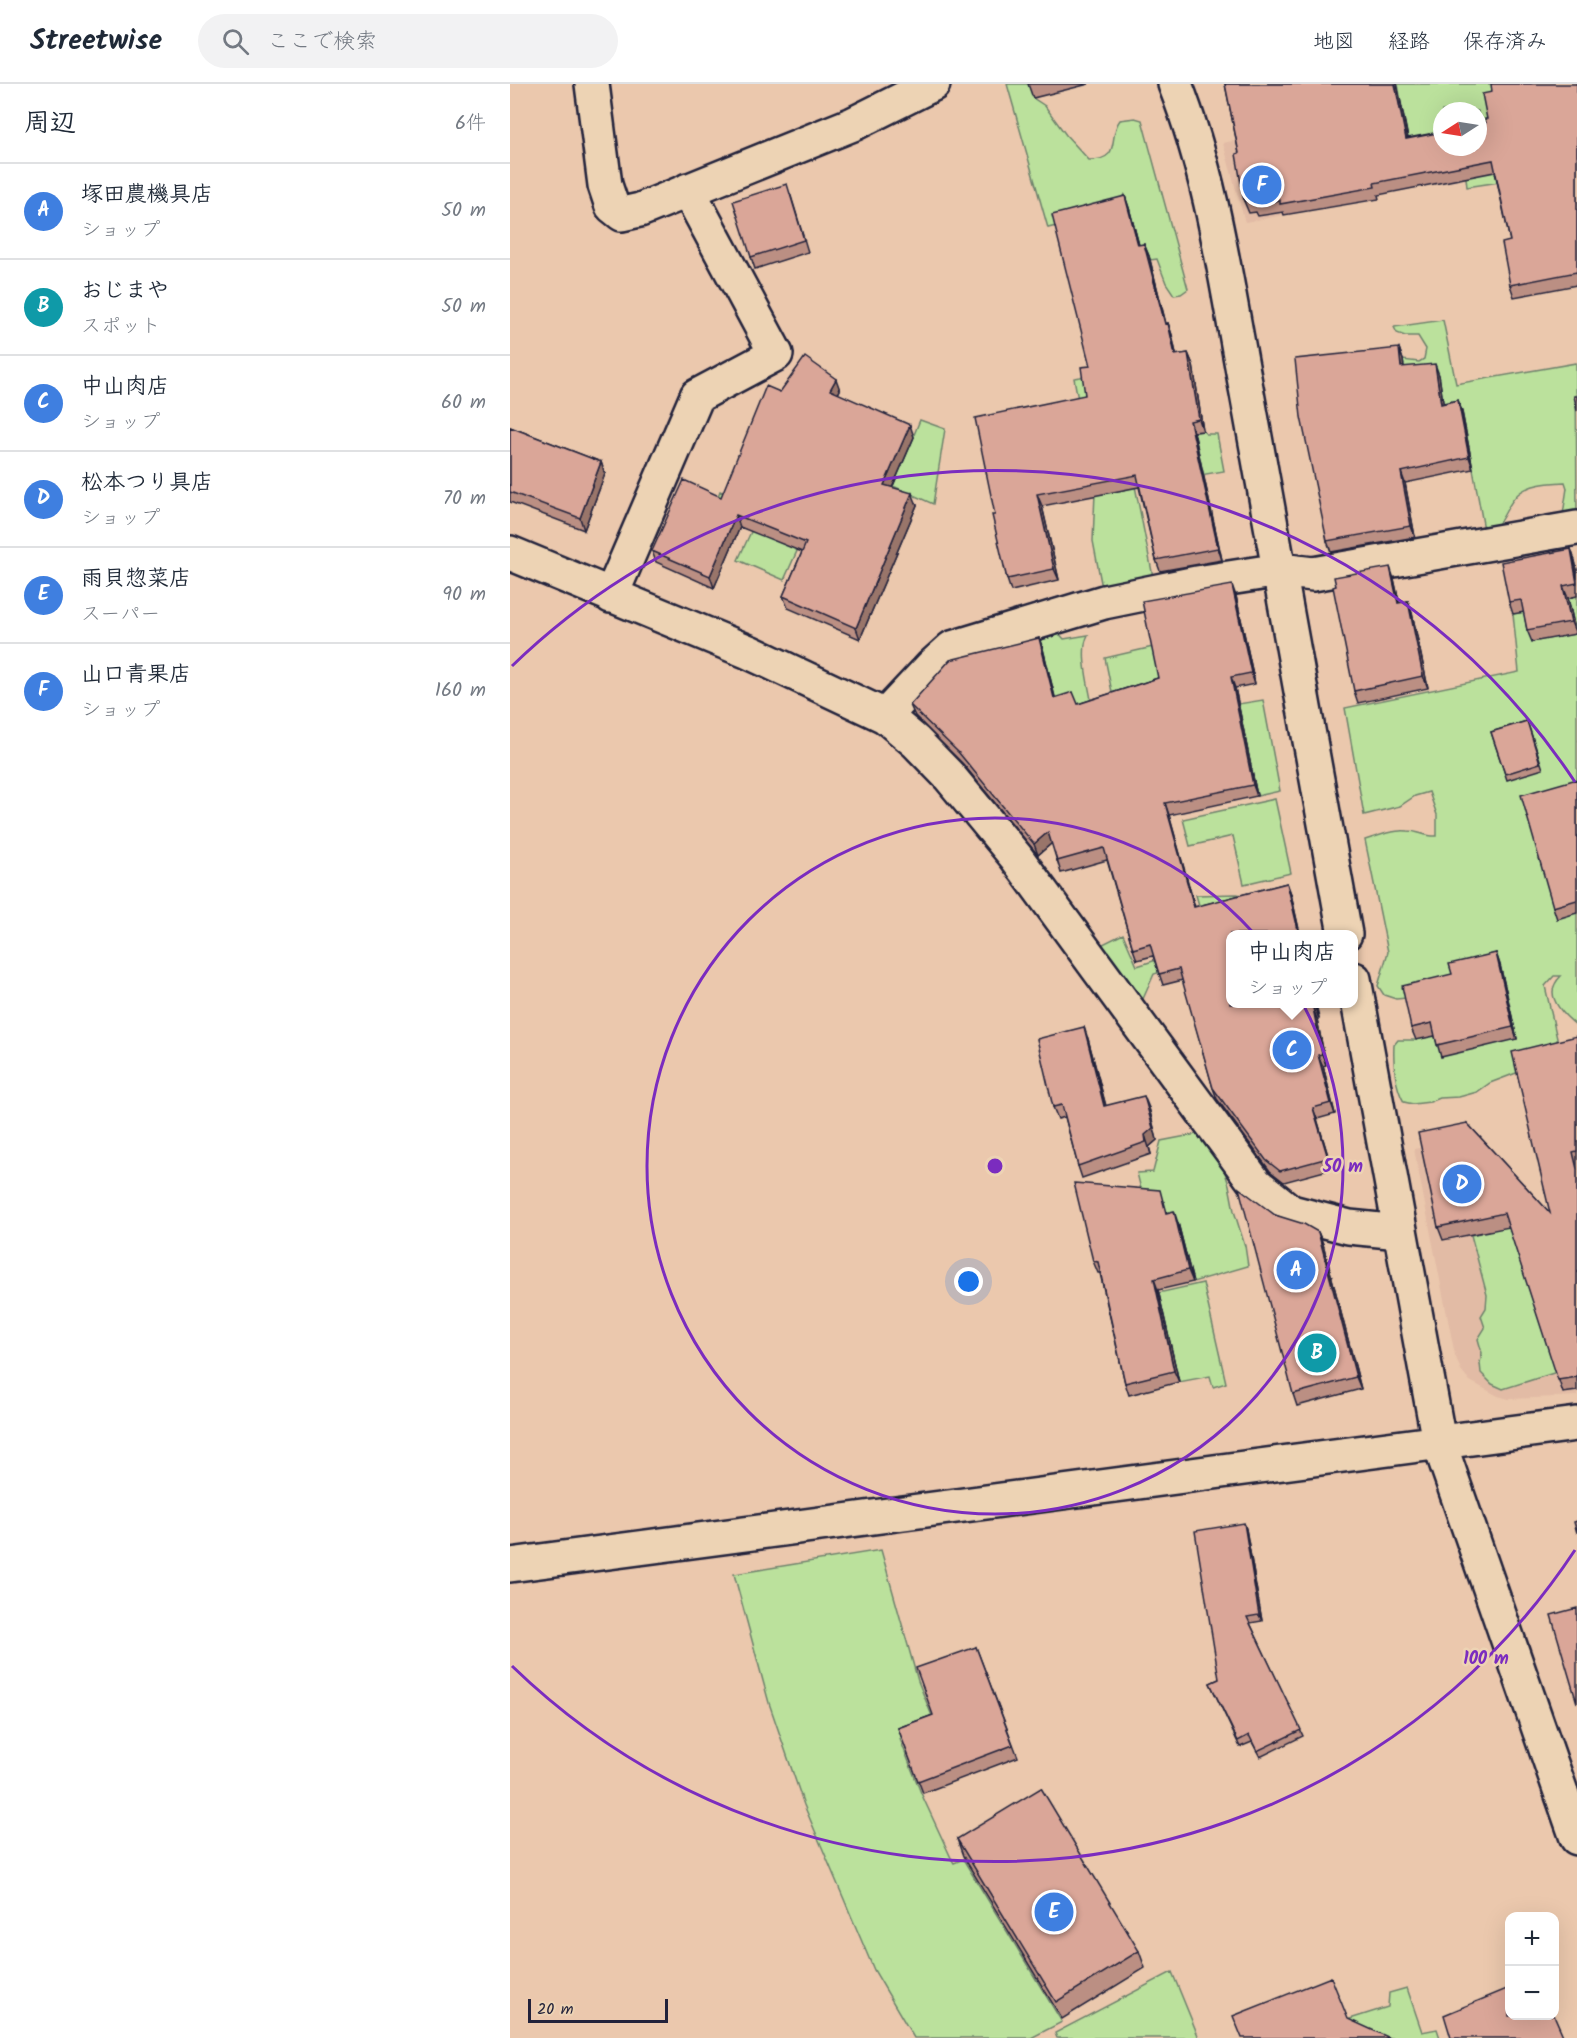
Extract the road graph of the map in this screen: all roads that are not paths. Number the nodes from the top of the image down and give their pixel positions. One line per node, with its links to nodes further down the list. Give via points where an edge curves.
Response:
1 (592, 84): 4 (street, via 605,185 612,206 622,213 640,210)
2 (933, 84): 4 (street, via 854,124)
3 (1175, 84): 7 (street, via 1209,192)
4 (688, 190): 8 (street, via 776,354 697,396)
5 (1577, 528): 7 (street, via 1313,574)
6 (510, 553): 8 (street)
7 (1280, 570): 9 (street, via 1104,602 952,648); 10 (street)
8 (611, 596): 9 (street, via 749,652)
9 (885, 716): 12 (street, via 949,776 1016,858 1256,1184 1291,1212 1349,1227)
10 (1345, 930)
11 (1358, 1005): 12 (street)
12 (1400, 1232): 14 (street)
13 (1577, 1424): 14 (street)
14 (1439, 1442): 15 (street); 16 (street)
15 (510, 1565)
16 (1577, 1838)

